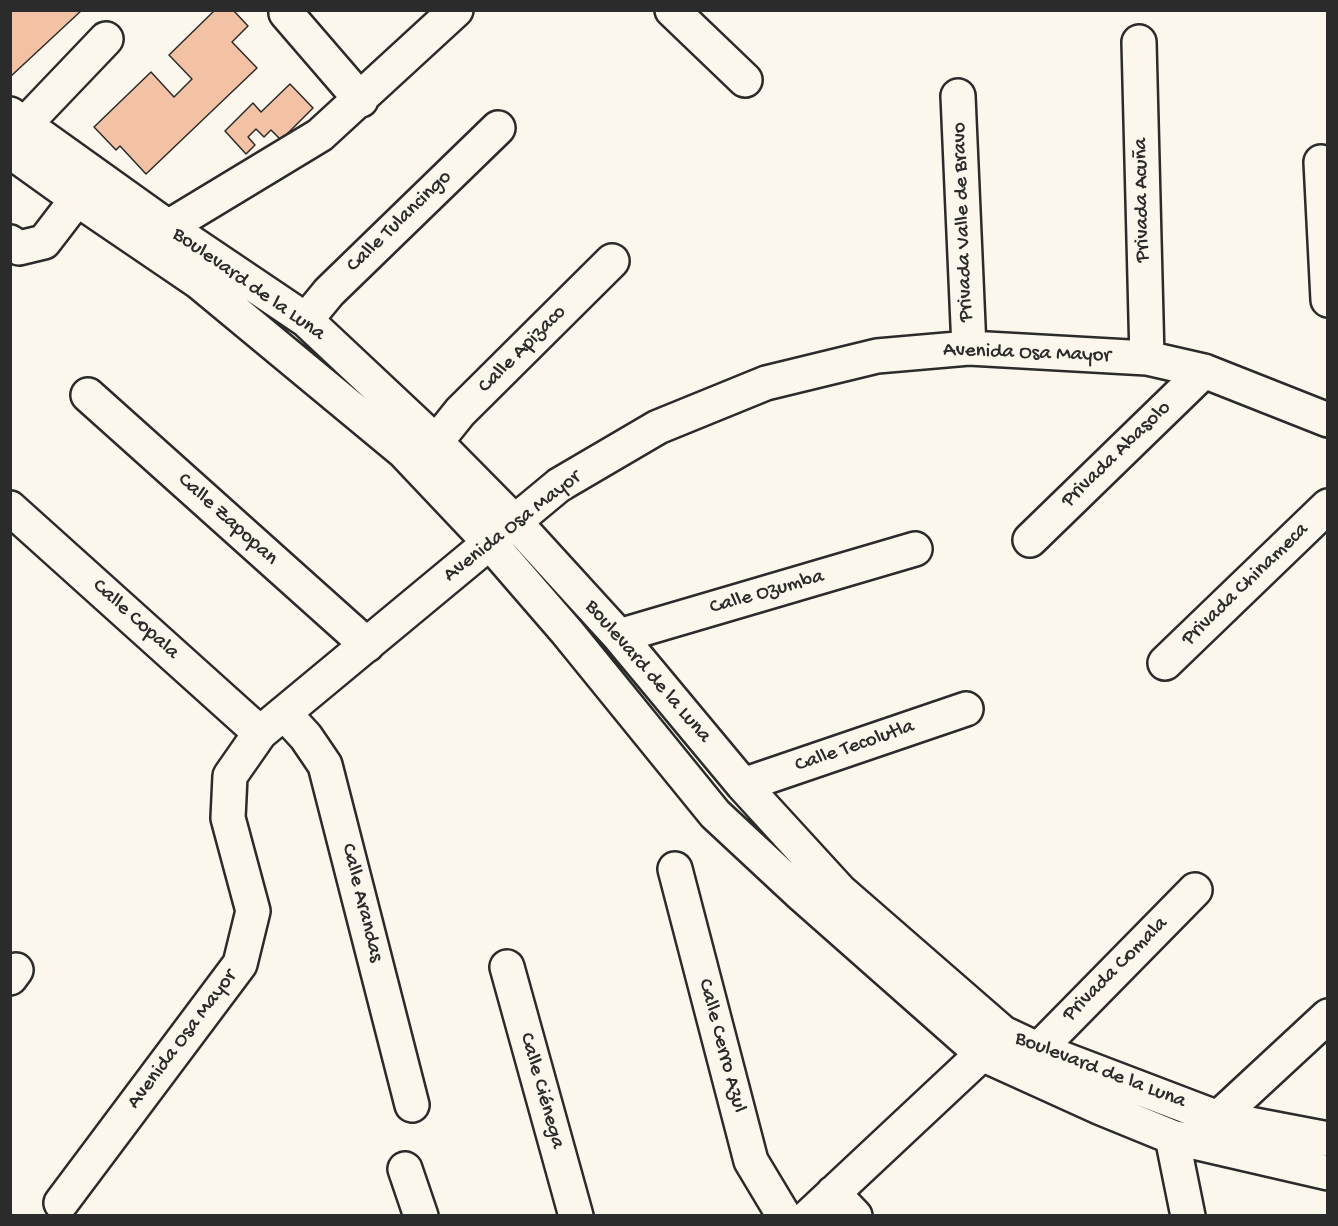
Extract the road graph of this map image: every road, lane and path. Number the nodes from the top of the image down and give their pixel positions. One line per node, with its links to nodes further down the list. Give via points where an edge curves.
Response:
1 (456, 10): 8 (street)
2 (672, 10): 6 (street)
3 (286, 13): 8 (street)
4 (106, 39): 10 (street)
5 (1139, 42): 19 (street, Privada Acuña)
6 (745, 80)
7 (958, 96): 18 (street, Privada Valle de Bravo)
8 (361, 100): 13 (street, via 320,135)
9 (498, 128): 17 (street, Calle Tulancingo, via 329,292)
10 (15, 130): 12 (street, Boulevard de la Luna); 13 (street, Boulevard de la Luna)
11 (1321, 162): 16 (street)
12 (77, 199): 13 (street, Boulevard de la Luna); 14 (street, via 44,242 19,248)
13 (158, 237): 17 (street, Boulevard de la Luna); 28 (street, Boulevard de la Luna, via 199,282 403,451)
14 (10, 242)
15 (612, 261): 23 (street, Calle Apizaco, via 460,412)
16 (1328, 300)
17 (306, 320): 23 (street, Boulevard de la Luna)
18 (969, 348): 19 (street, Avenida Osa Mayor); 26 (street, Avenida Osa Mayor, via 877,356 766,383 658,427 559,485)
19 (1147, 358): 20 (street, Avenida Osa Mayor)
20 (1204, 371): 22 (street, Avenida Osa Mayor); 27 (street, Privada Abasolo)
21 (88, 395): 31 (street, Calle Zapopan)
22 (1328, 420)
23 (436, 442): 26 (street, Boulevard de la Luna)
24 (1328, 506): 32 (street, Privada Chinameca)
25 (10, 508): 36 (street, Calle Copala)
26 (515, 522): 28 (street, Avenida Osa Mayor); 30 (street, Boulevard de la Luna)
27 (1030, 540)
28 (490, 543): 31 (street, Avenida Osa Mayor); 35 (street, Boulevard de la Luna)
29 (915, 549): 30 (street, Calle Ozumba)
30 (619, 636): 33 (street, Boulevard de la Luna)
31 (367, 645): 36 (street, Avenida Osa Mayor)
32 (1165, 663)
33 (663, 689): 35 (street); 37 (street, Boulevard de la Luna)
34 (966, 709): 37 (street, Calle Tecolutla)
35 (633, 713): 39 (street, Boulevard de la Luna, via 715,814)
36 (272, 723): 46 (street, Calle Arandas, via 306,737 326,765); 52 (street, Avenida Osa Mayor, via 230,776 228,818 253,911 240,964)
37 (743, 785): 38 (street, Boulevard de la Luna)
38 (797, 843): 39 (street); 44 (street, Boulevard de la Luna)
39 (771, 866): 44 (street, Boulevard de la Luna)
40 (675, 869): 56 (street, Calle Cerro Azul, via 751,1161)
41 (1195, 890): 45 (street, Privada Comala)
42 (507, 966): 55 (street, Calle Ciénega)
43 (1328, 1016): 47 (street)
44 (992, 1044): 45 (street, Boulevard de la Luna); 53 (street)
45 (1028, 1060): 47 (street, Boulevard de la Luna); 48 (street, Boulevard de la Luna, via 1101,1108)
46 (412, 1105)
47 (1218, 1118): 49 (street, Boulevard de la Luna)
48 (1172, 1137): 51 (street, Boulevard de la Luna); 58 (street)
49 (1328, 1139)
50 (405, 1169): 54 (street)
51 (1328, 1173)
52 (61, 1203)
53 (844, 1204): 57 (street)
54 (421, 1215)
55 (576, 1215)
56 (784, 1215)
57 (809, 1215)
58 (1188, 1215)

